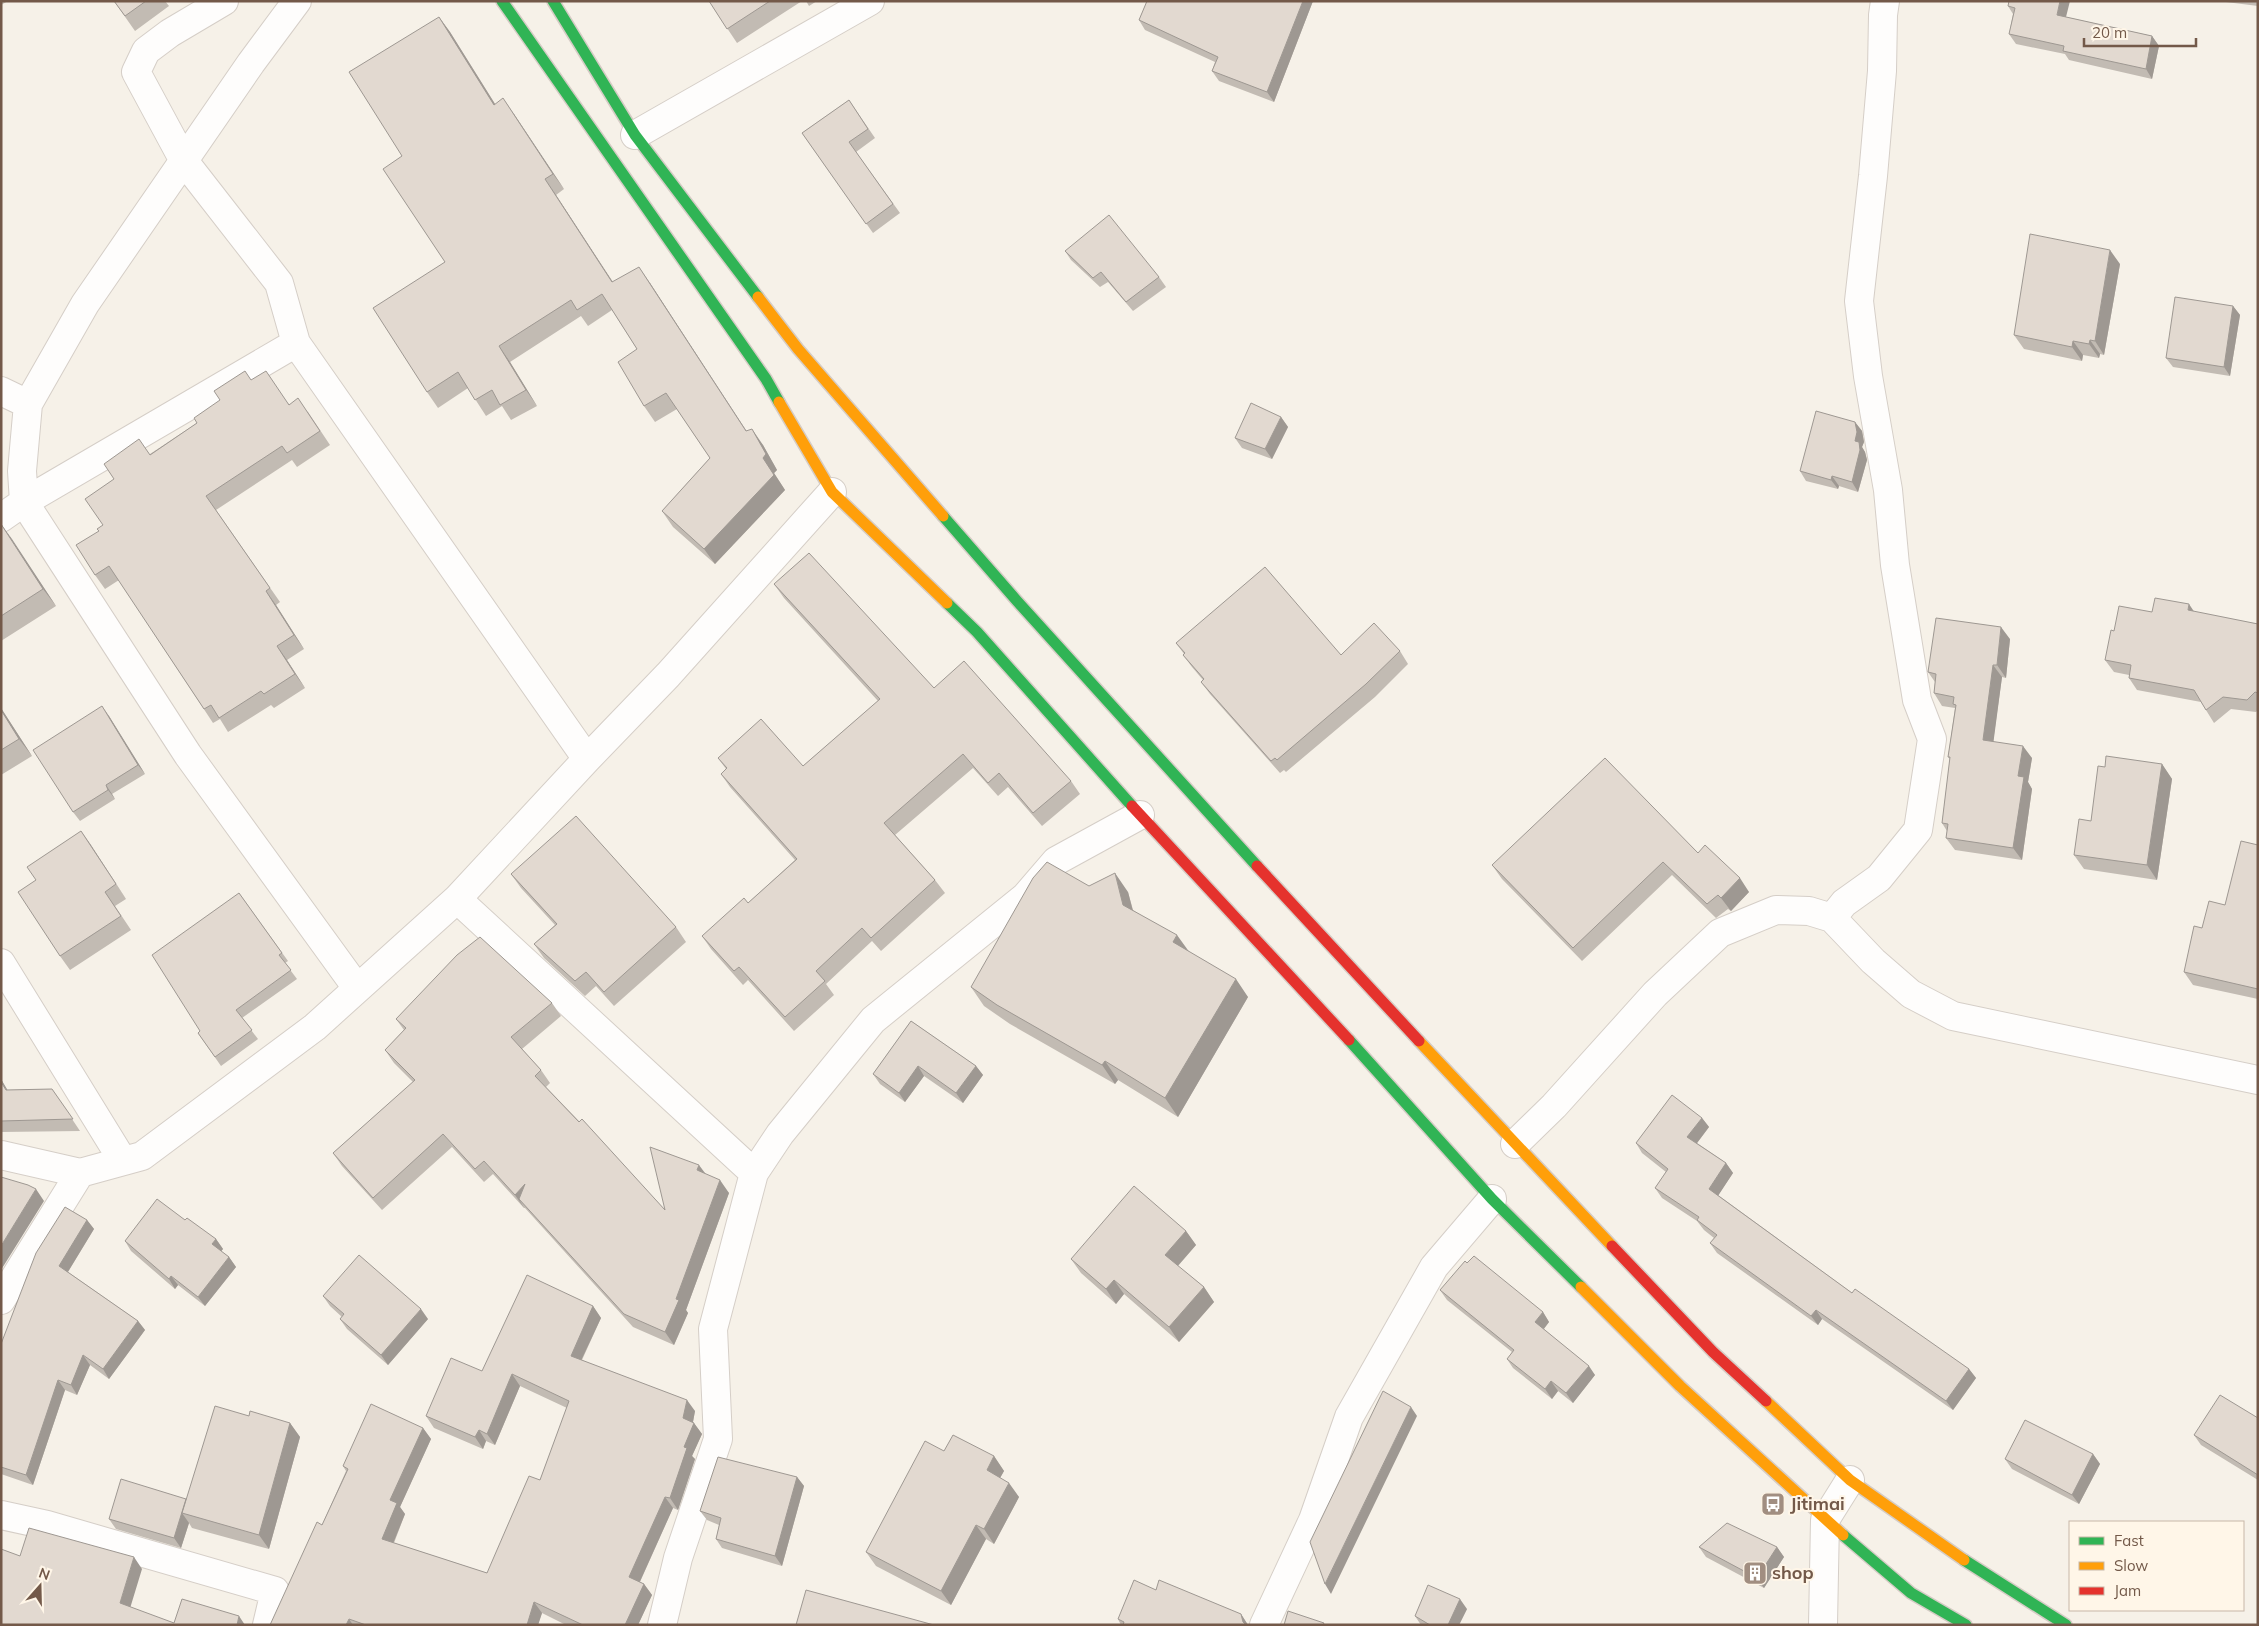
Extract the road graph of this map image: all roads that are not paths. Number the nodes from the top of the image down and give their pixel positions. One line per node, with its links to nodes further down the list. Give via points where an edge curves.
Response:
1 (224, 1): 8 (street, via 146,51 136,72)
2 (297, 1): 8 (street)
3 (502, 1): 12 (main road, via 766,379)
4 (552, 1): 7 (main road)
5 (870, 1): 7 (street)
6 (1885, 1): 18 (street, via 1874,167 1859,301 1912,671 1917,700 1932,739 1918,830 1879,878 1844,903)
7 (635, 136): 22 (main road, via 798,349 890,456 1327,944)
8 (184, 161): 9 (street, via 279,283); 11 (street, via 85,304)
9 (296, 343): 13 (street); 15 (street)
10 (1, 391): 11 (street)
11 (28, 404): 13 (street, via 22,471)
12 (832, 492): 15 (street, via 668,675); 16 (main road, via 977,632)
13 (24, 502): 14 (street); 20 (street, via 188,755)
14 (1, 518)
15 (587, 759): 17 (street)
16 (1140, 815): 26 (street, via 1056,860 1026,897 873,1020 780,1134); 27 (main road)
17 (458, 899): 20 (street); 26 (street)
18 (1832, 918): 21 (street, via 1873,961 1911,994 1953,1016); 22 (street, via 1810,911 1776,910 1720,933 1655,994 1554,1106)
19 (1, 963): 24 (street)
20 (357, 988): 24 (street, via 315,1027 142,1156)
21 (2258, 1080)
22 (1514, 1144): 29 (main road, via 1713,1352)
23 (1, 1155): 25 (street)
24 (122, 1161): 25 (street)
25 (80, 1173): 28 (street)
26 (754, 1173): 33 (street, via 713,1329 718,1439 678,1558)
27 (1492, 1199): 31 (main road, via 1680,1386); 34 (street, via 1434,1267 1349,1417 1313,1520)
28 (1, 1300)
29 (1850, 1480): 31 (street); 37 (main road, via 1943,1546)
30 (1, 1515): 32 (street, via 47,1525 275,1591)
31 (1825, 1520): 35 (street); 36 (main road, via 1911,1593)
32 (267, 1625)
33 (662, 1625)
34 (1264, 1625)
35 (1823, 1625)
36 (1966, 1625)
37 (2066, 1625)

